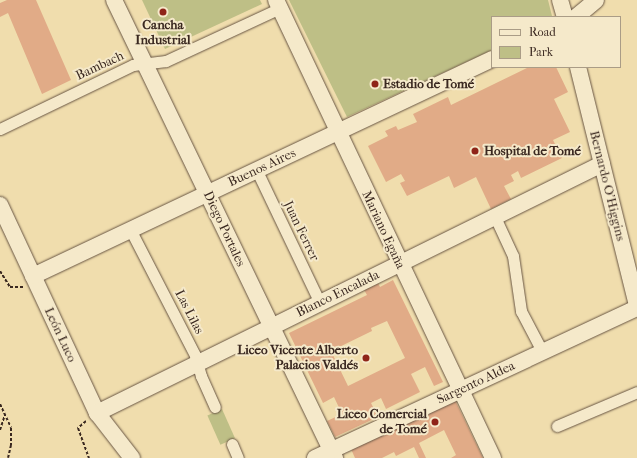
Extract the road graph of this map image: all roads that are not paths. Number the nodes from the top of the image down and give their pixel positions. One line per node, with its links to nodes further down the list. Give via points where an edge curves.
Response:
1 (114, 0): 8 (street, Diego Portales)
2 (560, 0): 5 (street)
3 (596, 0): 6 (street)
4 (278, 4): 8 (street, Bambach, via 166,61); 11 (street, Mariano Egaña)
5 (565, 16)
6 (577, 16)
7 (491, 59): 11 (street, Buenos Aires)
8 (145, 64): 10 (street, Bambach, via 133,65); 14 (street, Diego Portales)
9 (578, 68): 12 (street, Bernardo O'Higgins)
10 (0, 129)
11 (338, 133): 13 (street, Buenos Aires); 18 (street, Mariano Egaña)
12 (602, 164): 16 (street, Blanco Encalada); 21 (street, Bernardo O'Higgins)
13 (257, 171): 14 (street, Buenos Aires); 20 (street, Juan Ferrer)
14 (208, 194): 17 (street, Buenos Aires); 22 (street, Diego Portales)
15 (0, 205): 19 (street, León Luco)
16 (494, 217): 18 (street, Blanco Encalada); 23 (street, via 513,256 521,311)
17 (131, 231): 19 (street, Buenos Aires); 24 (street, Las Lilas)
18 (399, 264): 20 (street, Blanco Encalada); 25 (street, Mariano Egaña)
19 (36, 282): 28 (street, León Luco)
20 (320, 303): 22 (street, Blanco Encalada)
21 (637, 307): 23 (street, Sargento Aldea)
22 (271, 327): 24 (street, Blanco Encalada); 31 (street, Diego Portales)
23 (542, 352): 25 (street, Sargento Aldea)
24 (198, 363): 27 (street, Las Lilas); 28 (street, Blanco Encalada)
25 (461, 390): 31 (street, Sargento Aldea); 35 (street, Mariano Egaña)
26 (637, 392): 29 (street)
27 (215, 407)
28 (97, 413): 32 (street, León Luco)
29 (557, 426)
30 (232, 444): 33 (street)
31 (333, 454): 34 (street, Sargento Aldea)
32 (132, 458)
33 (238, 458)
34 (315, 458)
35 (493, 458)

